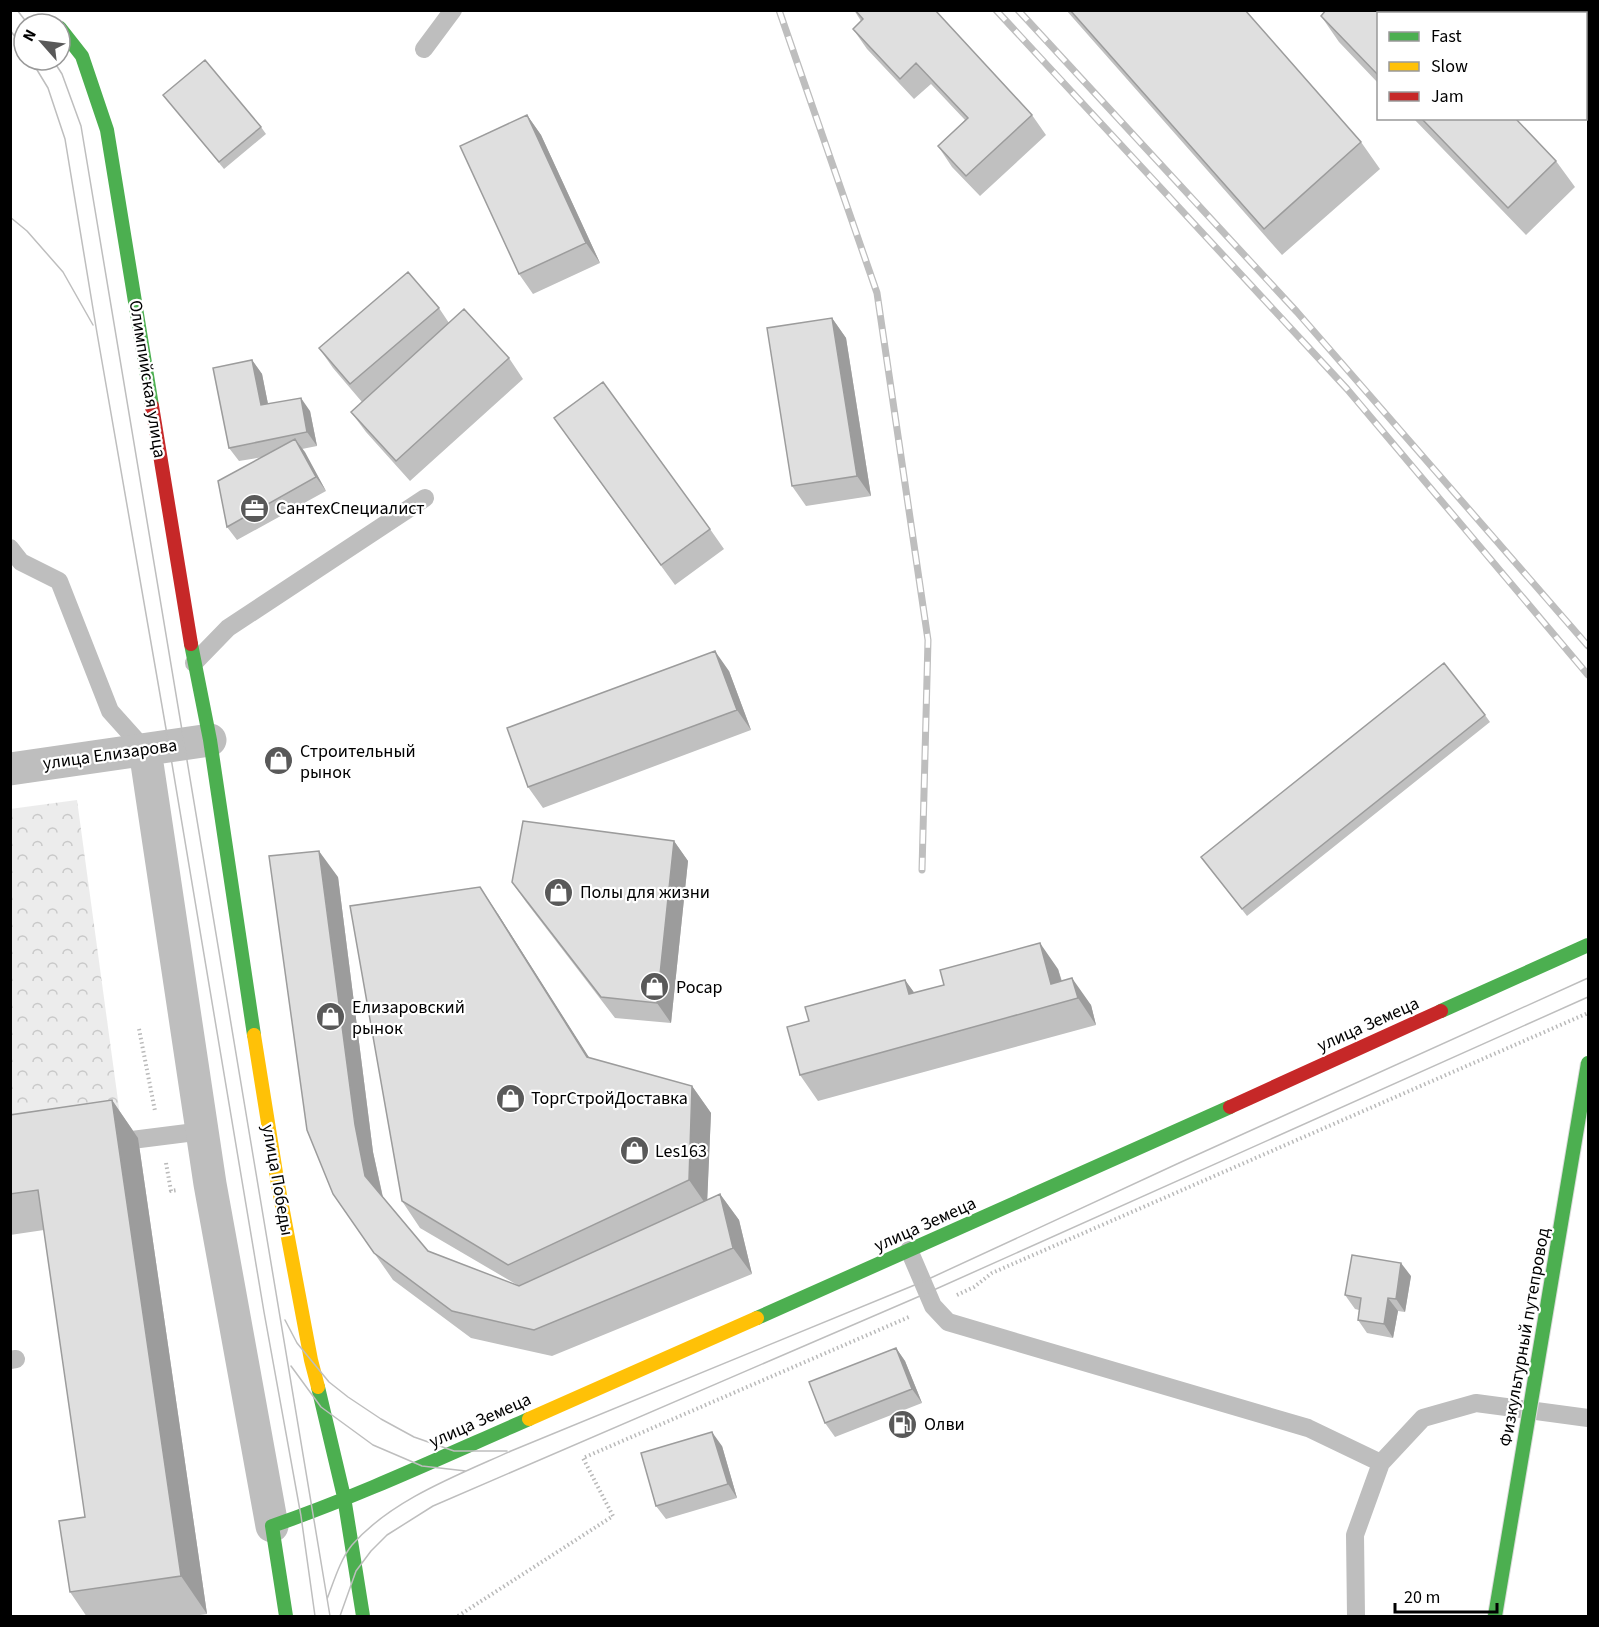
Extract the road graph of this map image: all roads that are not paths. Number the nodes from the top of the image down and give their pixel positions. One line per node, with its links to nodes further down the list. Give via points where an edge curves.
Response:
1 (453, 10): 3 (lane)
2 (72, 43): 6 (main road, Олимпийская улица, via 82,56 106,130)
3 (424, 49)
4 (425, 498): 6 (lane, via 228,628)
5 (10, 548): 8 (lane, via 21,562 58,581 110,711)
6 (194, 663): 7 (main road, Олимпийская улица)
7 (210, 740): 8 (street, улица Елизарова); 17 (main road, улица Победы, via 279,1190 310,1360)
8 (145, 750): 9 (street, улица Елизарова); 12 (street)
9 (10, 769)
10 (1588, 945): 14 (main road, улица Земеца)
11 (1588, 1063): 22 (main road, Физкультурный путепровод, bridge)
12 (203, 1131): 13 (lane); 18 (street)
13 (103, 1144)
14 (909, 1250): 16 (lane, via 933,1306 948,1322 1308,1428); 17 (main road, улица Земеца)
15 (1588, 1418): 16 (lane, via 1476,1403 1423,1418)
16 (1381, 1463): 21 (lane, via 1355,1535)
17 (344, 1497): 18 (main road, улица Земеца); 20 (main road, улица Победы)
18 (272, 1526): 19 (main road)
19 (286, 1617)
20 (363, 1617)
21 (1356, 1617)
22 (1496, 1617)

